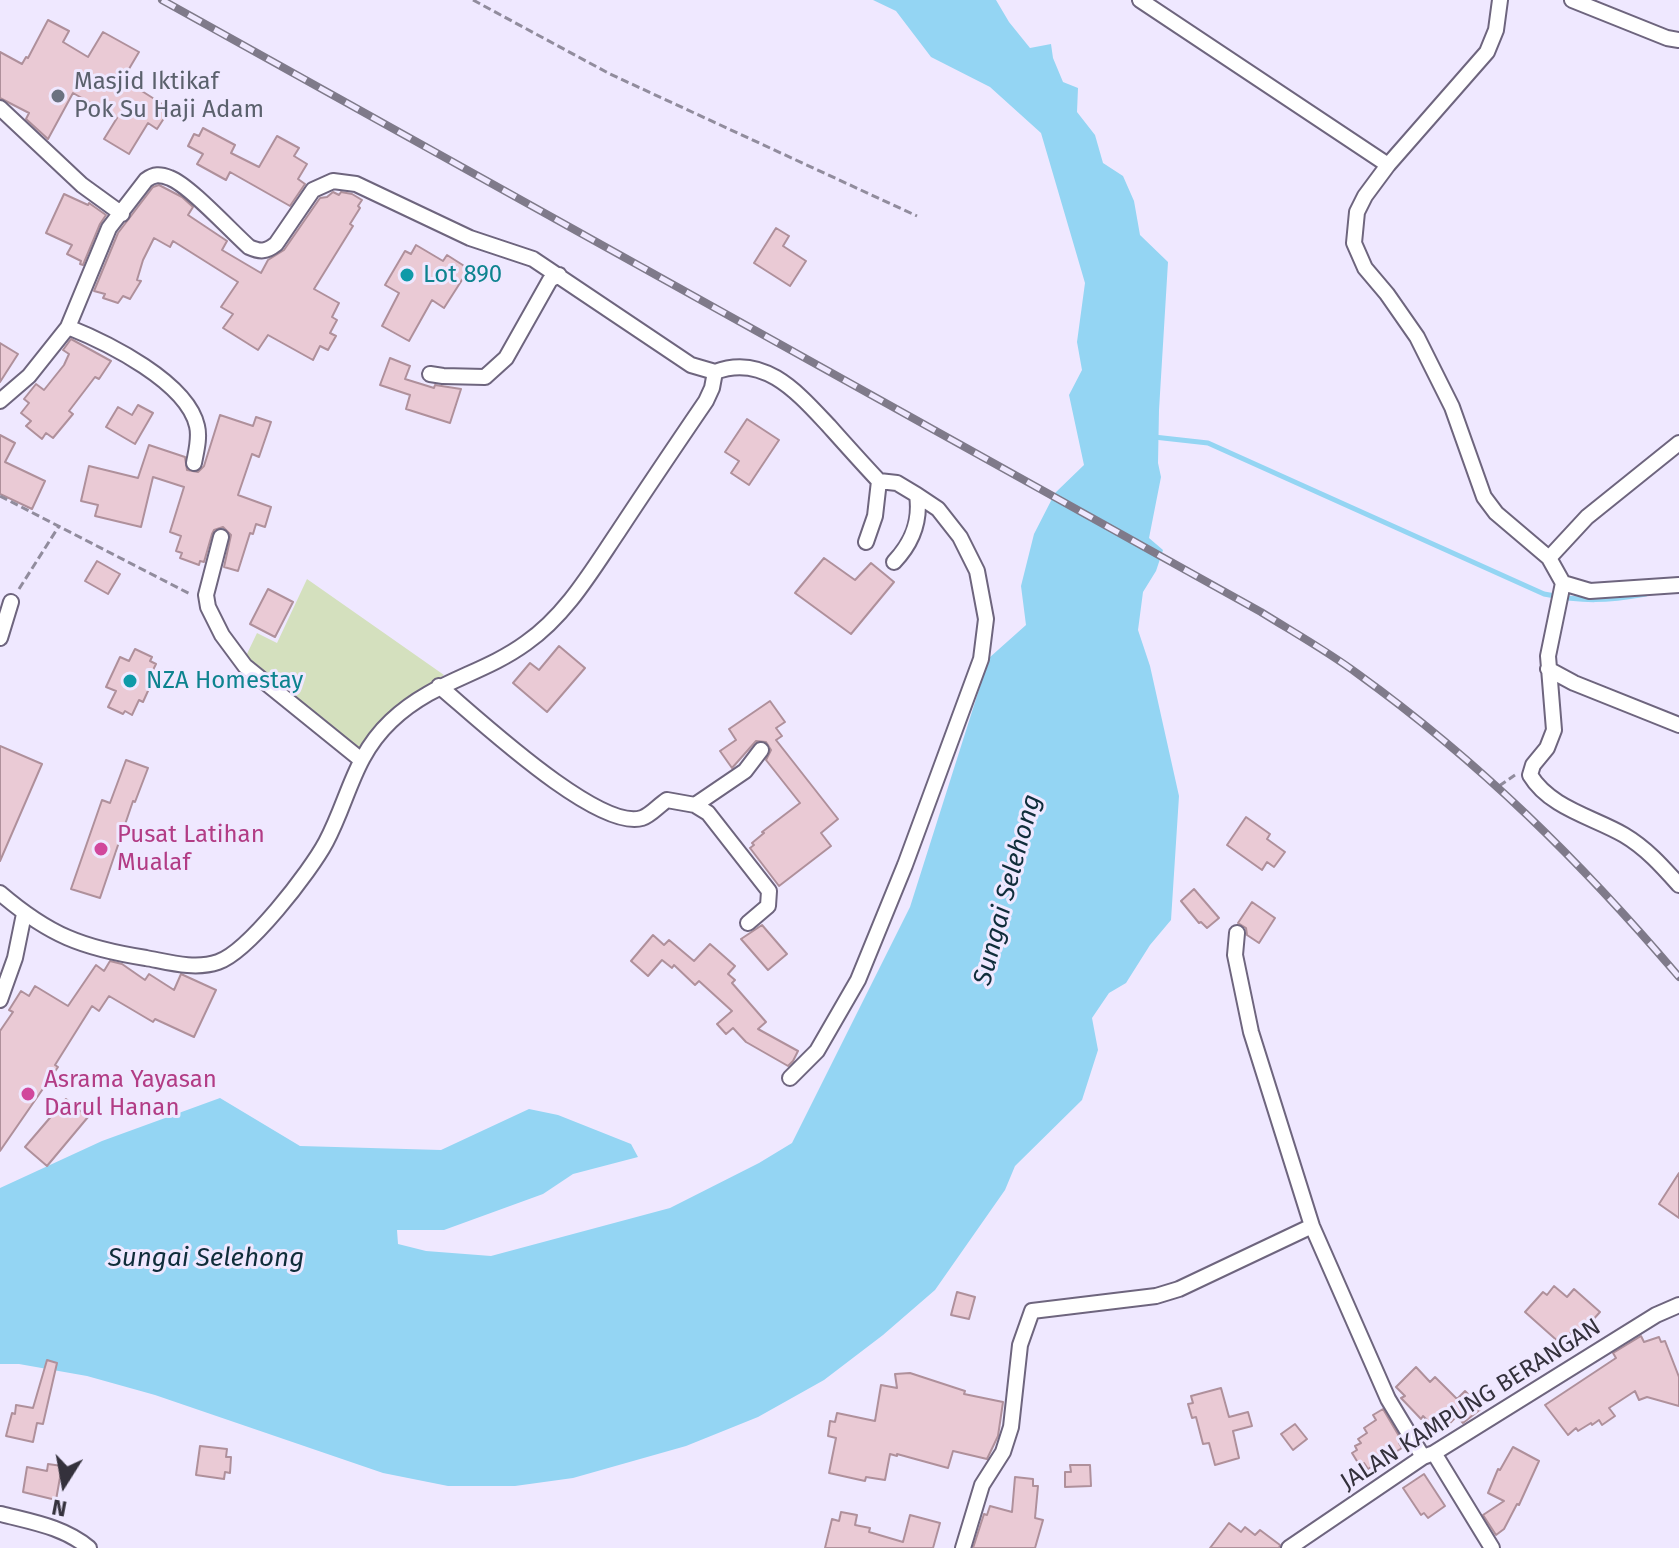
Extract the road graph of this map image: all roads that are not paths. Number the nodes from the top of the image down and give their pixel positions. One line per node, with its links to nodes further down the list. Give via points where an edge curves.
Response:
1 (1140, 0): 6 (street)
2 (1500, 0): 6 (street, via 1487,52)
3 (1572, 0): 4 (street)
4 (1679, 40)
5 (0, 108): 7 (street, via 82,185)
6 (1388, 165): 19 (street, via 1357,212 1354,243 1360,260 1417,337 1452,407 1484,497)
7 (122, 214): 8 (street, via 146,180 160,175 178,182 249,247 268,250 313,190 343,181 470,238 533,259); 9 (street, via 109,228)
8 (559, 275): 10 (street, via 691,365); 11 (street, via 550,280 506,358 485,377)
9 (68, 327): 12 (street, via 29,376); 14 (street, via 129,355 186,404 198,428)
10 (715, 372): 15 (street, via 747,367 789,385); 26 (street, via 706,401 566,607 526,644)
11 (430, 374)
12 (0, 401)
13 (1679, 443): 19 (street, via 1587,517)
14 (194, 463)
15 (879, 481): 16 (street, via 897,483); 18 (street)
16 (917, 495): 20 (street, via 915,532); 37 (street, via 938,509 977,571 986,619 981,659 858,980 817,1051)
17 (221, 537): 29 (street, via 206,602 222,635 245,666)
18 (866, 542)
19 (1549, 558): 22 (street)
20 (894, 562)
21 (1679, 585): 22 (street)
22 (1561, 593): 25 (street)
23 (11, 602): 24 (street)
24 (0, 638)
25 (1548, 669): 27 (street); 31 (street, via 1554,730 1530,770 1534,781 1560,803 1647,851)
26 (439, 686): 29 (street, via 388,724); 30 (street, via 581,800 632,819 641,819 667,800)
27 (1679, 725)
28 (761, 750): 30 (street, via 745,771)
29 (360, 759): 33 (street, via 316,858 247,941 217,963 182,964 101,950 52,932)
30 (695, 805): 34 (street, via 708,813 769,891 768,906)
31 (1679, 885)
32 (0, 893): 33 (street)
33 (24, 914): 36 (street)
34 (748, 923)
35 (1237, 933): 38 (street, via 1235,955 1251,1032)
36 (0, 1000)
37 (790, 1078)
38 (1312, 1226): 40 (street, via 1388,1399); 43 (street, via 1168,1292 1032,1311 1020,1345 1011,1427 1003,1452 982,1485)
39 (1679, 1305): 40 (street, JALAN KAMPUNG BERANGAN)
40 (1428, 1455): 44 (street, JALAN KAMPUNG BERANGAN); 45 (street)
41 (1, 1514): 42 (street, via 53,1528)
42 (89, 1548)
43 (963, 1548)
44 (1289, 1548)
45 (1492, 1548)

